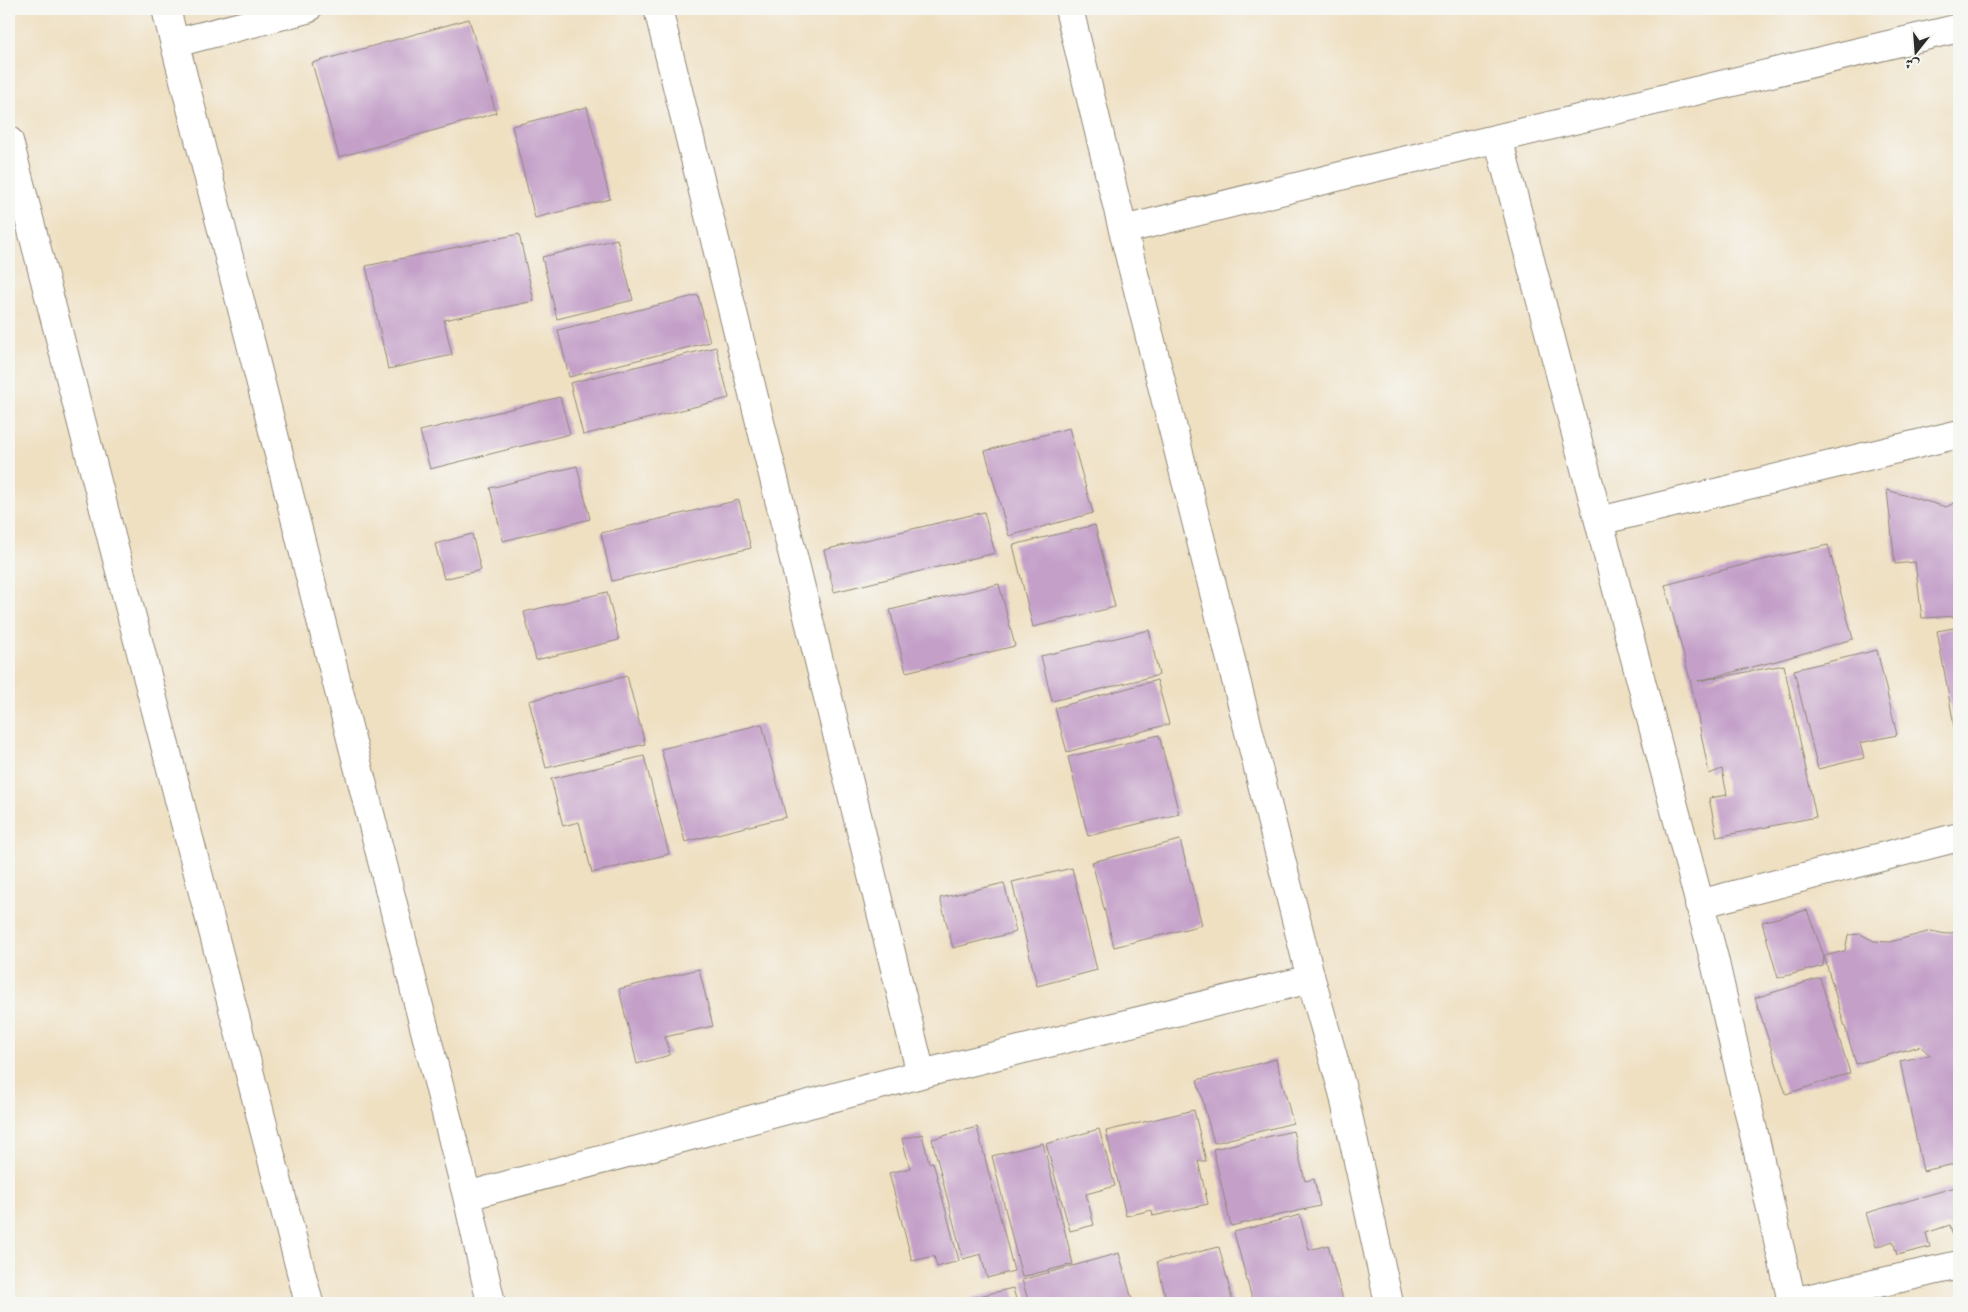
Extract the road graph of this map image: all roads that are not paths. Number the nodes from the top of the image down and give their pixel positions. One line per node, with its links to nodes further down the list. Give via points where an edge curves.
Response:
1 (166, 9): 6 (street)
2 (308, 9): 6 (street)
3 (658, 9): 15 (street)
4 (1069, 9): 9 (street)
5 (1959, 28): 7 (street)
6 (175, 43): 16 (street)
7 (1498, 138): 9 (street); 11 (street)
8 (9, 141): 18 (street)
9 (1123, 230): 14 (street)
10 (1959, 434): 11 (street)
11 (1599, 521): 13 (street)
12 (1959, 836): 13 (street)
13 (1699, 904): 21 (street)
14 (1311, 978): 15 (street); 20 (street, via 1343,1092)
15 (921, 1074): 16 (street)
16 (467, 1196): 19 (street)
17 (1959, 1265): 21 (street)
18 (309, 1303)
19 (491, 1303)
20 (1389, 1303)
21 (1790, 1303)

